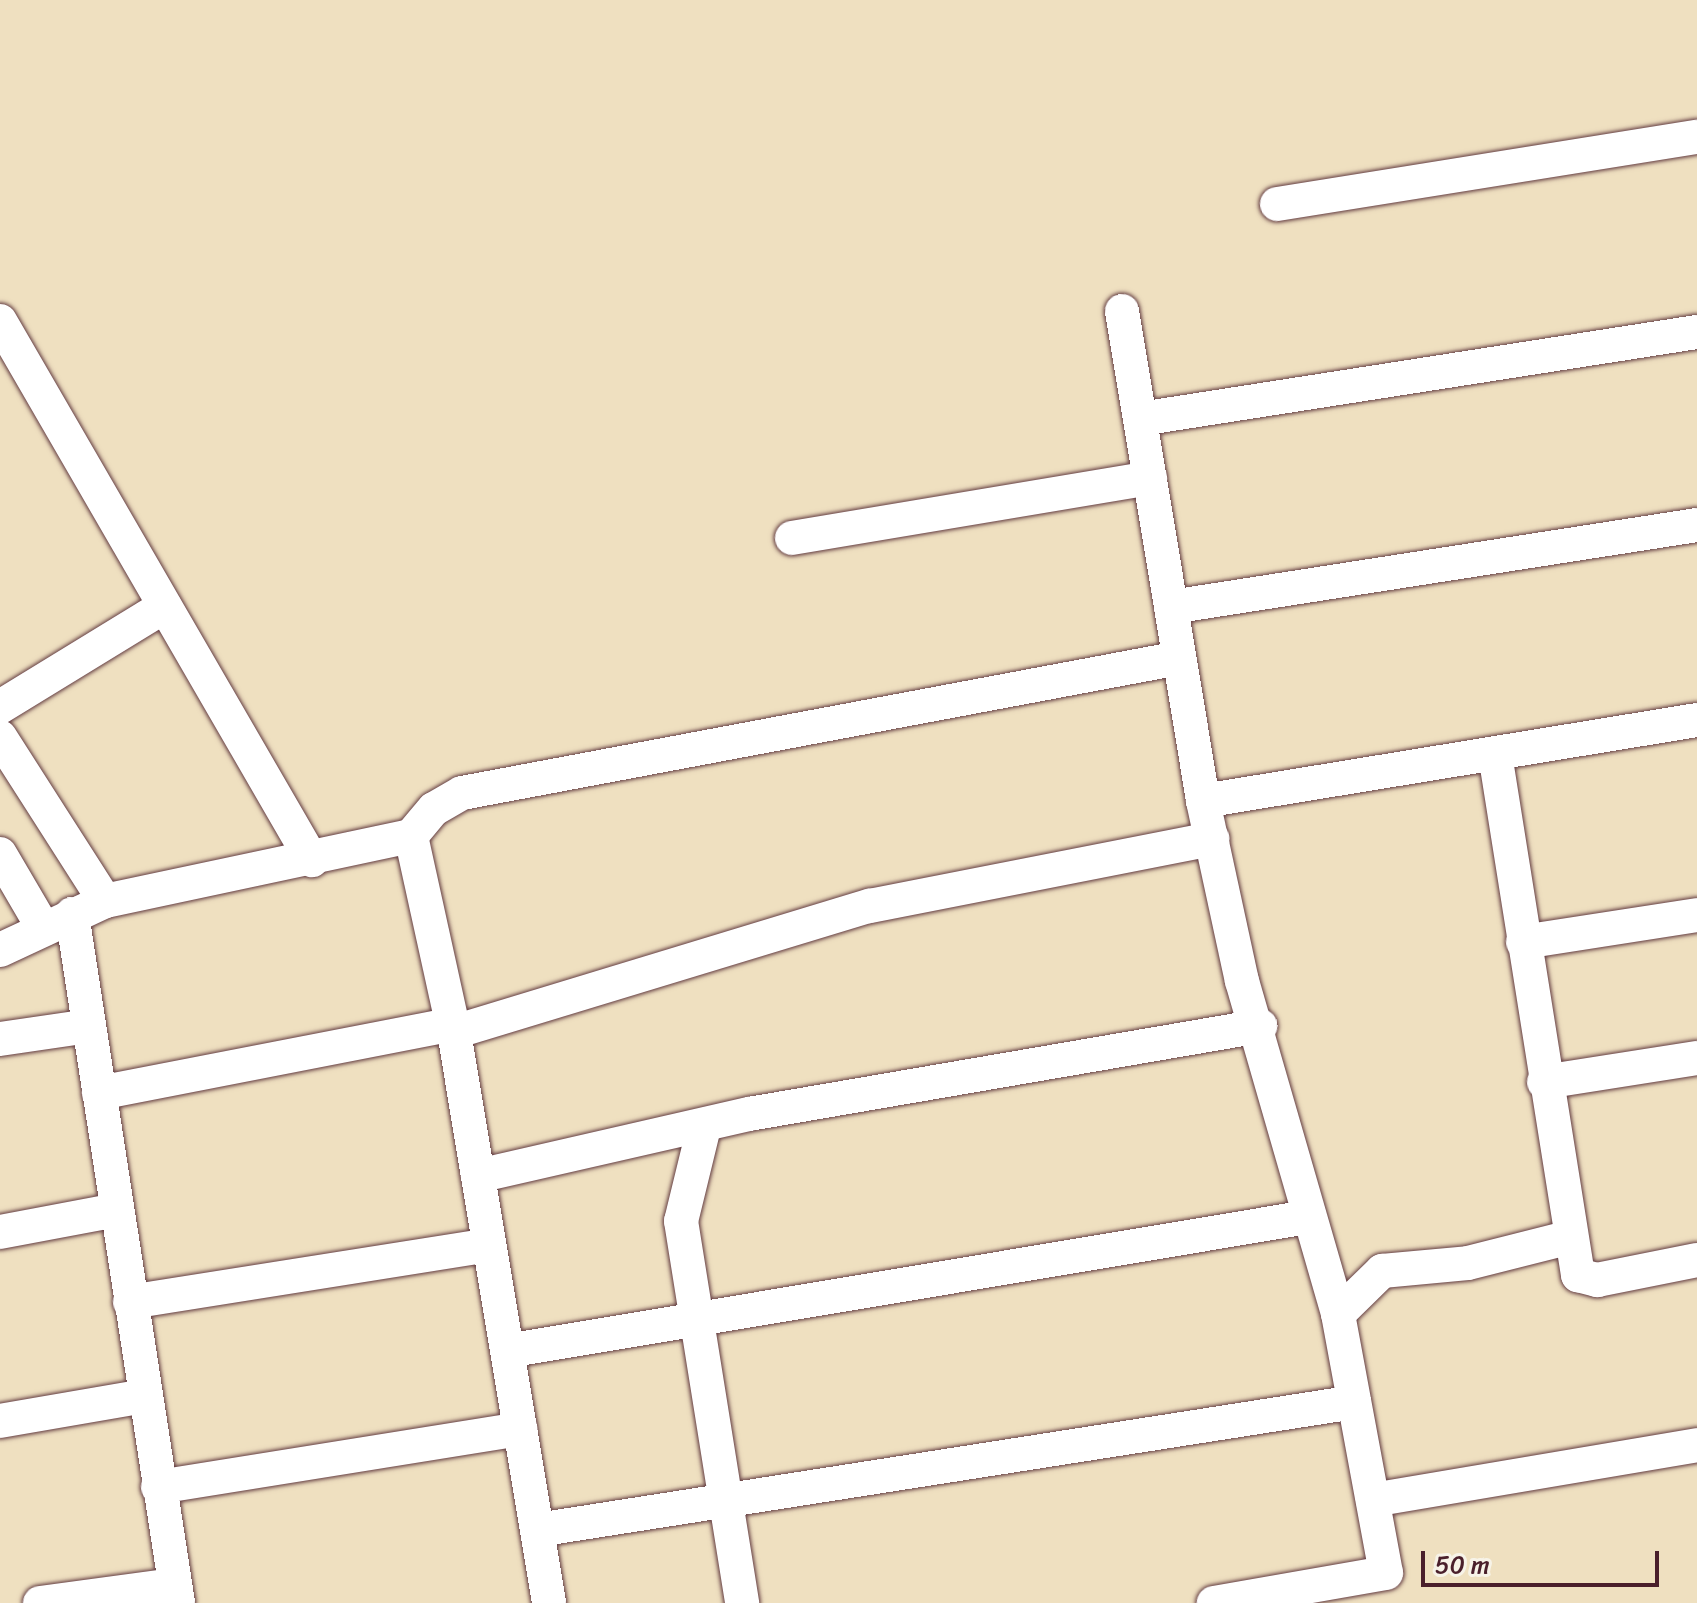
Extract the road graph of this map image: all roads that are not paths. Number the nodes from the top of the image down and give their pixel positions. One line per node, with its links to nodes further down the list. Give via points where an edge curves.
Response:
1 (1697, 137): 2 (street)
2 (1277, 204)
3 (1122, 311): 6 (street)
4 (0, 321): 10 (street)
5 (1697, 332): 6 (street)
6 (1140, 419): 7 (street)
7 (1150, 478): 9 (street); 11 (street)
8 (1697, 525): 11 (street)
9 (792, 538)
10 (165, 606): 13 (street); 21 (street)
11 (1171, 607): 12 (street)
12 (1179, 658): 17 (street); 18 (street, via 462,793 434,809)
13 (0, 707)
14 (1697, 720): 16 (street)
15 (0, 737): 22 (street)
16 (1495, 754): 17 (street); 25 (street)
17 (1203, 801): 19 (street)
18 (411, 836): 21 (street); 29 (street)
19 (1212, 839): 28 (street, via 1242,981); 29 (street, via 870,906)
20 (0, 854): 24 (street)
21 (312, 860): 22 (street)
22 (105, 901): 24 (street)
23 (1697, 915): 25 (street)
24 (57, 920): 26 (street); 27 (street)
25 (1523, 942): 32 (street)
26 (0, 950)
27 (89, 1026): 30 (street); 33 (street)
28 (1260, 1026): 34 (street); 37 (street)
29 (453, 1028): 33 (street); 35 (street)
30 (0, 1039)
31 (1697, 1058): 32 (street)
32 (1544, 1082): 39 (street)
33 (99, 1093): 36 (street)
34 (704, 1127): 35 (street); 44 (street, via 682,1196)
35 (478, 1176): 40 (street)
36 (116, 1210): 38 (street); 42 (street)
37 (1308, 1217): 43 (street); 44 (street)
38 (0, 1232)
39 (1567, 1238): 41 (street, via 1578,1275 1597,1280); 43 (street, via 1468,1263 1382,1271)
40 (489, 1245): 42 (street); 45 (street)
41 (1697, 1260)
42 (130, 1302): 46 (street)
43 (1338, 1314): 47 (street)
44 (693, 1321): 45 (street); 53 (street)
45 (507, 1351): 49 (street)
46 (144, 1396): 48 (street); 51 (street)
47 (1354, 1402): 52 (street); 53 (street)
48 (0, 1421)
49 (520, 1429): 51 (street); 54 (street)
50 (1697, 1445): 52 (street)
51 (158, 1487): 55 (street)
52 (1373, 1500): 56 (street, via 1386,1573)
53 (722, 1503): 54 (street); 60 (street)
54 (537, 1530): 59 (street)
55 (175, 1594): 57 (street)
56 (1274, 1598): 61 (street)
57 (78, 1601): 58 (street)
58 (40, 1603)
59 (549, 1603)
60 (742, 1603)
61 (1214, 1603)

